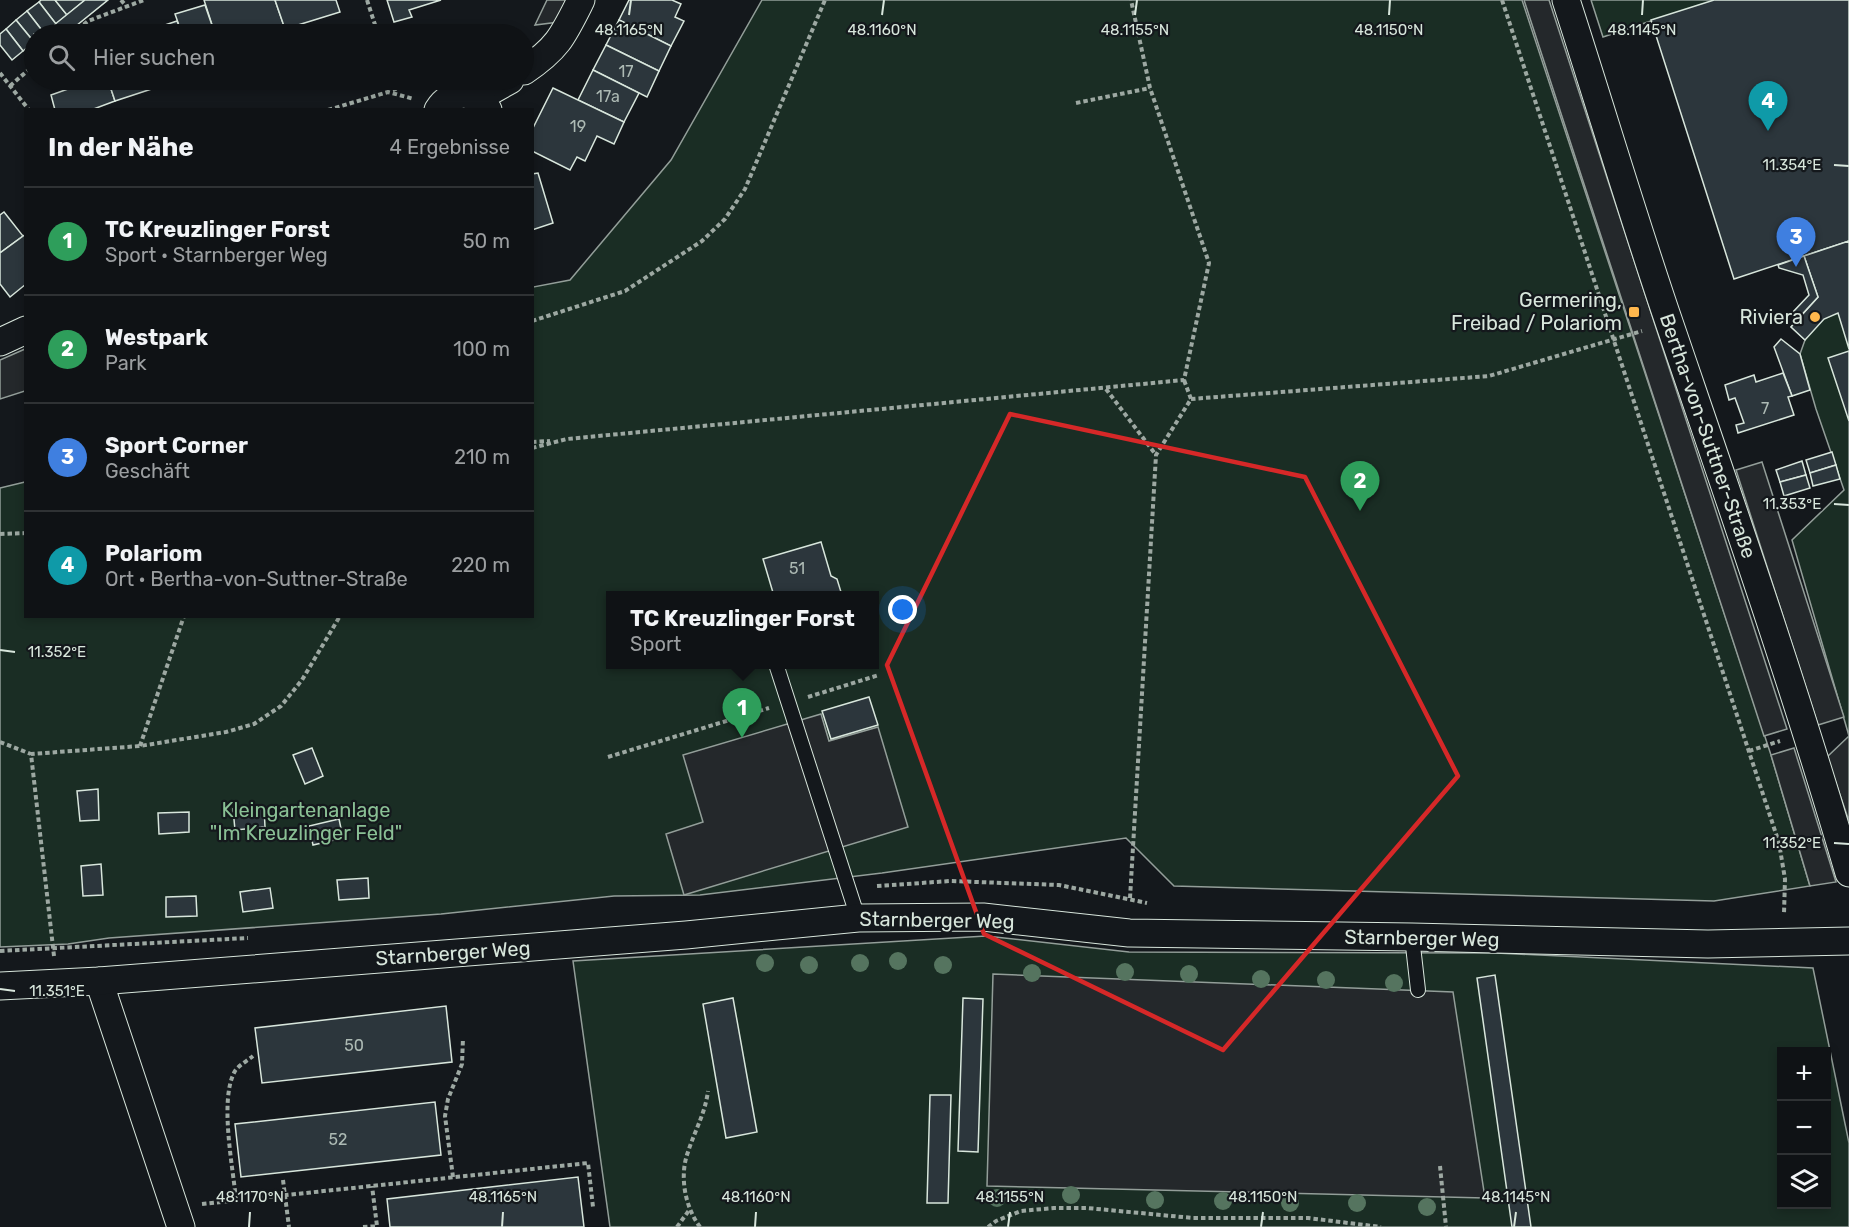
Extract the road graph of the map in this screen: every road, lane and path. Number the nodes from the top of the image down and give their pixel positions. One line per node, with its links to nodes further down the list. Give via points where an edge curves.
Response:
1 (121, 0): 9 (path)
2 (144, 0): 9 (path)
3 (367, 0): 11 (path)
4 (581, 0): 12 (street, via 564,35)
5 (825, 0): 26 (path, via 746,189 725,219 702,241 625,291)
6 (1131, 0): 16 (path)
7 (1502, 0): 29 (path)
8 (1566, 0): 27 (street, Bertha-von-Suttner-Straße)
9 (127, 7): 10 (path)
10 (84, 24)
11 (375, 24)
12 (534, 65)
13 (0, 73): 15 (path)
14 (24, 74): 15 (path)
15 (10, 86): 22 (path)
16 (1150, 88): 20 (path); 31 (path, via 1209,263)
17 (395, 90): 19 (path)
18 (499, 90): 21 (street)
19 (396, 93): 23 (path); 24 (path)
20 (1076, 103)
21 (483, 104): 25 (street, via 461,93)
22 (27, 108)
23 (335, 108)
24 (435, 108)
25 (439, 108)
26 (534, 320)
27 (1669, 322): 29 (path); 49 (street, Bertha-von-Suttner-Straße, via 1827,775)
28 (24, 331): 30 (street)
29 (1615, 339): 33 (path, via 1489,376); 51 (path, via 1779,843 1785,879)
30 (0, 342)
31 (1184, 380): 32 (path); 33 (path)
32 (1106, 389): 34 (path); 37 (path)
33 (1191, 399): 37 (path)
34 (567, 439): 35 (path); 36 (path)
35 (534, 442)
36 (534, 447)
37 (1156, 455): 52 (path)
38 (24, 533): 39 (path)
39 (0, 534)
40 (183, 618): 46 (path)
41 (339, 618): 46 (path, via 302,680 281,706 254,724)
42 (777, 669): 44 (lane)
43 (879, 675): 44 (path)
44 (787, 703): 48 (path); 50 (lane)
45 (0, 742): 47 (path)
46 (140, 746): 47 (path)
47 (31, 754): 56 (path)
48 (608, 757)
49 (1849, 873)
50 (858, 918): 52 (street, Starnberger Weg, via 983,917); 55 (street, Starnberger Weg)
51 (1784, 920)
52 (1129, 933): 53 (street, Starnberger Weg)
53 (1412, 937): 54 (street, Starnberger Weg, via 1708,944); 58 (lane)
54 (1849, 941)
55 (99, 981): 56 (street, Starnberger Weg); 70 (street)
56 (59, 983): 57 (street, Starnberger Weg)
57 (0, 986)
58 (1418, 990)
59 (463, 1038): 63 (path, via 462,1064 448,1099 446,1116)
60 (253, 1056): 67 (path, via 237,1068 227,1102)
61 (708, 1091): 69 (path, via 706,1107 687,1153 683,1181)
62 (1440, 1166): 77 (path)
63 (453, 1177): 65 (path); 68 (path, via 588,1162)
64 (283, 1180): 66 (path)
65 (372, 1186): 66 (path); 72 (path, via 377,1226)
66 (285, 1195): 67 (path); 71 (path)
67 (236, 1200): 70 (path)
68 (593, 1208)
69 (690, 1209): 73 (path); 74 (path)
70 (178, 1217)
71 (290, 1227)
72 (363, 1227)
73 (677, 1227)
74 (700, 1227)
75 (988, 1227): 76 (path, via 1021,1211 1087,1208 1193,1218 1308,1218)
76 (1381, 1227)
77 (1446, 1227)

